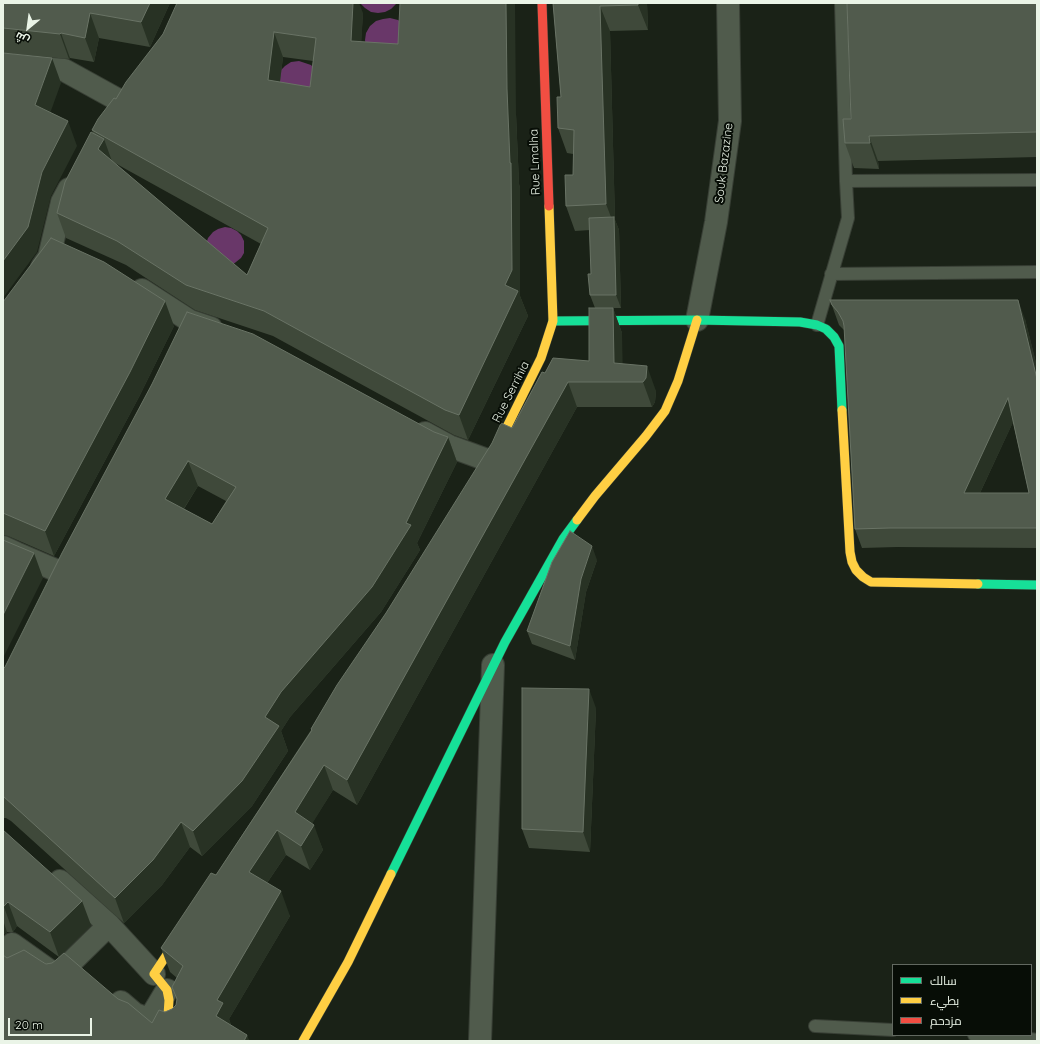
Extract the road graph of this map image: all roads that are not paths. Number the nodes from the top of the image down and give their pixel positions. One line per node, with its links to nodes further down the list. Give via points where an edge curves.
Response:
1 (542, 3): 19 (street, Rue Lmalha)
2 (728, 3): 17 (street, Souk Bazazine, via 730,121 716,222)
3 (841, 3): 9 (lane)
4 (3, 65): 6 (street, via 64,70)
5 (137, 84): 6 (street)
6 (122, 102): 7 (street)
7 (109, 120)
8 (79, 169): 11 (street, via 62,202)
9 (846, 180): 10 (lane); 14 (lane, via 848,218)
10 (1037, 180)
11 (52, 245): 12 (street); 16 (street, via 49,257)
12 (72, 254)
13 (1037, 272): 14 (lane)
14 (831, 274): 20 (lane)
15 (126, 280): 18 (street)
16 (31, 282)
17 (698, 320): 19 (street); 20 (street, via 800,322); 28 (street, via 678,380 664,411 563,539)
18 (190, 321): 21 (street); 22 (street)
19 (553, 321): 24 (street, Rue Serrihia, via 541,358)
20 (816, 325): 26 (street, via 826,329 839,346 850,552 856,570 872,582 881,583)
21 (232, 335)
22 (180, 341)
23 (407, 423): 24 (street)
24 (488, 464)
25 (3, 547): 27 (street, via 16,553 64,565)
26 (1037, 585)
27 (50, 592)
28 (493, 665): 42 (street, via 348,962); 43 (street)
29 (43, 866): 31 (street)
30 (189, 922): 35 (street)
31 (109, 925): 33 (street); 35 (street)
32 (3, 954): 33 (street, via 12,944 57,976)
33 (73, 961): 34 (street)
34 (90, 976)
35 (161, 982): 36 (street, via 152,1015 145,1018 136,1014); 37 (street, via 170,1000 168,1015)
36 (107, 990)
37 (174, 1024)
38 (815, 1026): 39 (lane)
39 (892, 1030)
40 (991, 1036): 41 (lane)
41 (1037, 1040)
42 (303, 1041)
43 (480, 1041)

